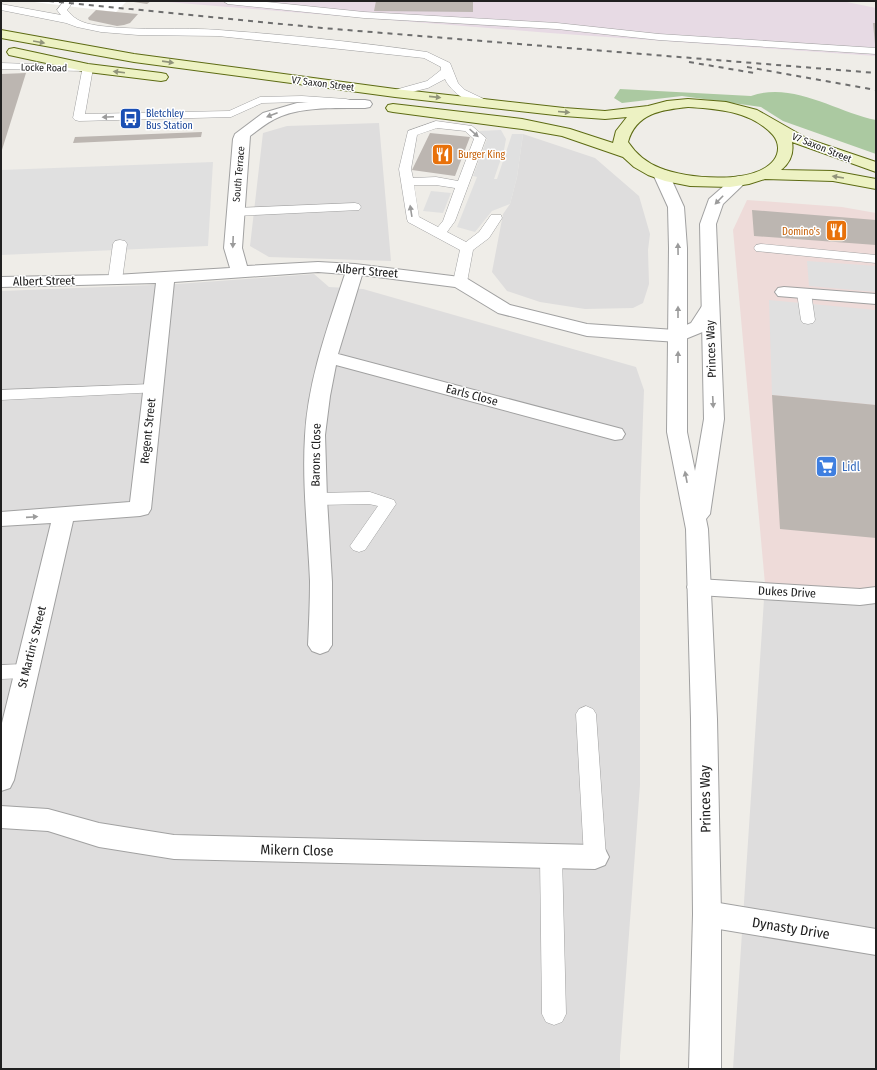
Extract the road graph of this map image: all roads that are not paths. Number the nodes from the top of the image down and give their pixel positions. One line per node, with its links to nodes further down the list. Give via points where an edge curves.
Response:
1 (69, 1): 4 (lane, via 62,10)
2 (228, 1): 7 (lane, via 364,15 557,26 659,37)
3 (1, 7): 4 (lane)
4 (69, 20): 10 (lane, via 81,25 116,30 233,35 420,54 440,60 446,65)
5 (1, 34): 13 (main road, V7 Saxon Street, one-way to 13, via 134,58)
6 (1, 50): 9 (main road)
7 (876, 51)
8 (1, 66): 9 (lane, Locke Road)
9 (88, 68): 11 (main road, one-way to 9); 15 (lane, one-way to 9, via 302,99 260,100 231,114 79,118)
10 (447, 70): 13 (lane, via 429,84); 14 (lane, via 453,84 461,92)
11 (173, 78)
12 (227, 84): 15 (main road, V7 Saxon Street, via 327,96)
13 (395, 93): 14 (main road, V7 Saxon Street, one-way to 14)
14 (482, 102): 16 (main road, V7 Saxon Street, one-way to 16, via 598,114)
15 (366, 104): 18 (main road, V7 Saxon Street, via 565,132); 27 (street, South Terrace, one-way to 27, via 297,107 268,116 243,134)
16 (647, 110): 17 (main road, V7 Saxon Street, via 673,104 711,104 748,112); 18 (main road, via 630,120 621,133 620,142)
17 (770, 124): 19 (main road, V7 Saxon Street, via 803,142); 21 (main road, via 783,137 786,150 780,163)
18 (627, 153): 20 (main road, via 641,165)
19 (876, 167)
20 (662, 174): 22 (main road, via 700,182); 45 (street, Princes Way, one-way to 20, via 676,206)
21 (764, 174): 22 (main road); 24 (main road, V7 Saxon Street, one-way to 21, via 833,176)
22 (739, 181): 43 (street, Princes Way, one-way to 43, via 715,202 708,224)
23 (407, 182): 25 (lane, via 436,181); 25 (lane, one-way to 25, via 405,169 412,134 436,124 468,128 480,138); 29 (lane, one-way to 23, via 413,219)
24 (876, 184)
25 (463, 185): 29 (lane, via 449,221)
26 (355, 207): 27 (lane)
27 (235, 212): 35 (street, South Terrace, one-way to 35, via 233,248)
28 (496, 218): 31 (lane, via 484,235)
29 (440, 233): 31 (lane)
30 (120, 244): 37 (lane)
31 (467, 248): 39 (lane)
32 (761, 248): 33 (lane)
33 (876, 259)
34 (355, 269): 35 (street, Albert Street, via 318,267); 39 (street, Albert Street); 46 (street, Barons Close)
35 (240, 272): 36 (street, Albert Street)
36 (166, 278): 37 (street, Albert Street); 47 (street, Regent Street)
37 (115, 280): 38 (street, Albert Street)
38 (1, 282)
39 (460, 282): 45 (street, Albert Street, via 504,309 587,330)
40 (784, 292): 41 (street)
41 (804, 293): 42 (street); 44 (lane)
42 (876, 300)
43 (710, 308): 45 (street, Albert Street, via 698,327); 53 (street, Princes Way, one-way to 53, via 714,419)
44 (808, 320)
45 (678, 336): 53 (street, Princes Way, one-way to 45, via 677,432)
46 (328, 357): 49 (street, Earls Close); 50 (street, Barons Close, via 315,435)
47 (153, 389): 48 (lane); 51 (street, Regent Street, via 140,509)
48 (1, 395)
49 (615, 434)
50 (316, 499): 54 (lane, via 370,498 388,504); 57 (street, Barons Close, via 321,582)
51 (64, 515): 52 (street, one-way to 51); 59 (street, St Martin's Street)
52 (1, 519)
53 (696, 529): 55 (street, Princes Way)
54 (359, 546)
55 (698, 587): 56 (street, Dukes Drive, via 860,597); 65 (street, Princes Way, via 704,718)
56 (876, 595)
57 (320, 645)
58 (1, 672): 59 (lane)
59 (26, 672): 61 (street, St Martin's Street)
60 (586, 714): 64 (lane)
61 (1, 780)
62 (1, 817): 63 (street, Mikern Close, via 48,820 99,835 174,847)
63 (551, 856): 64 (street, Mikern Close); 67 (lane)
64 (595, 857)
65 (706, 914): 66 (street, Dynasty Drive); 68 (street, Princes Way)
66 (876, 942)
67 (554, 1014)
68 (706, 1069)

